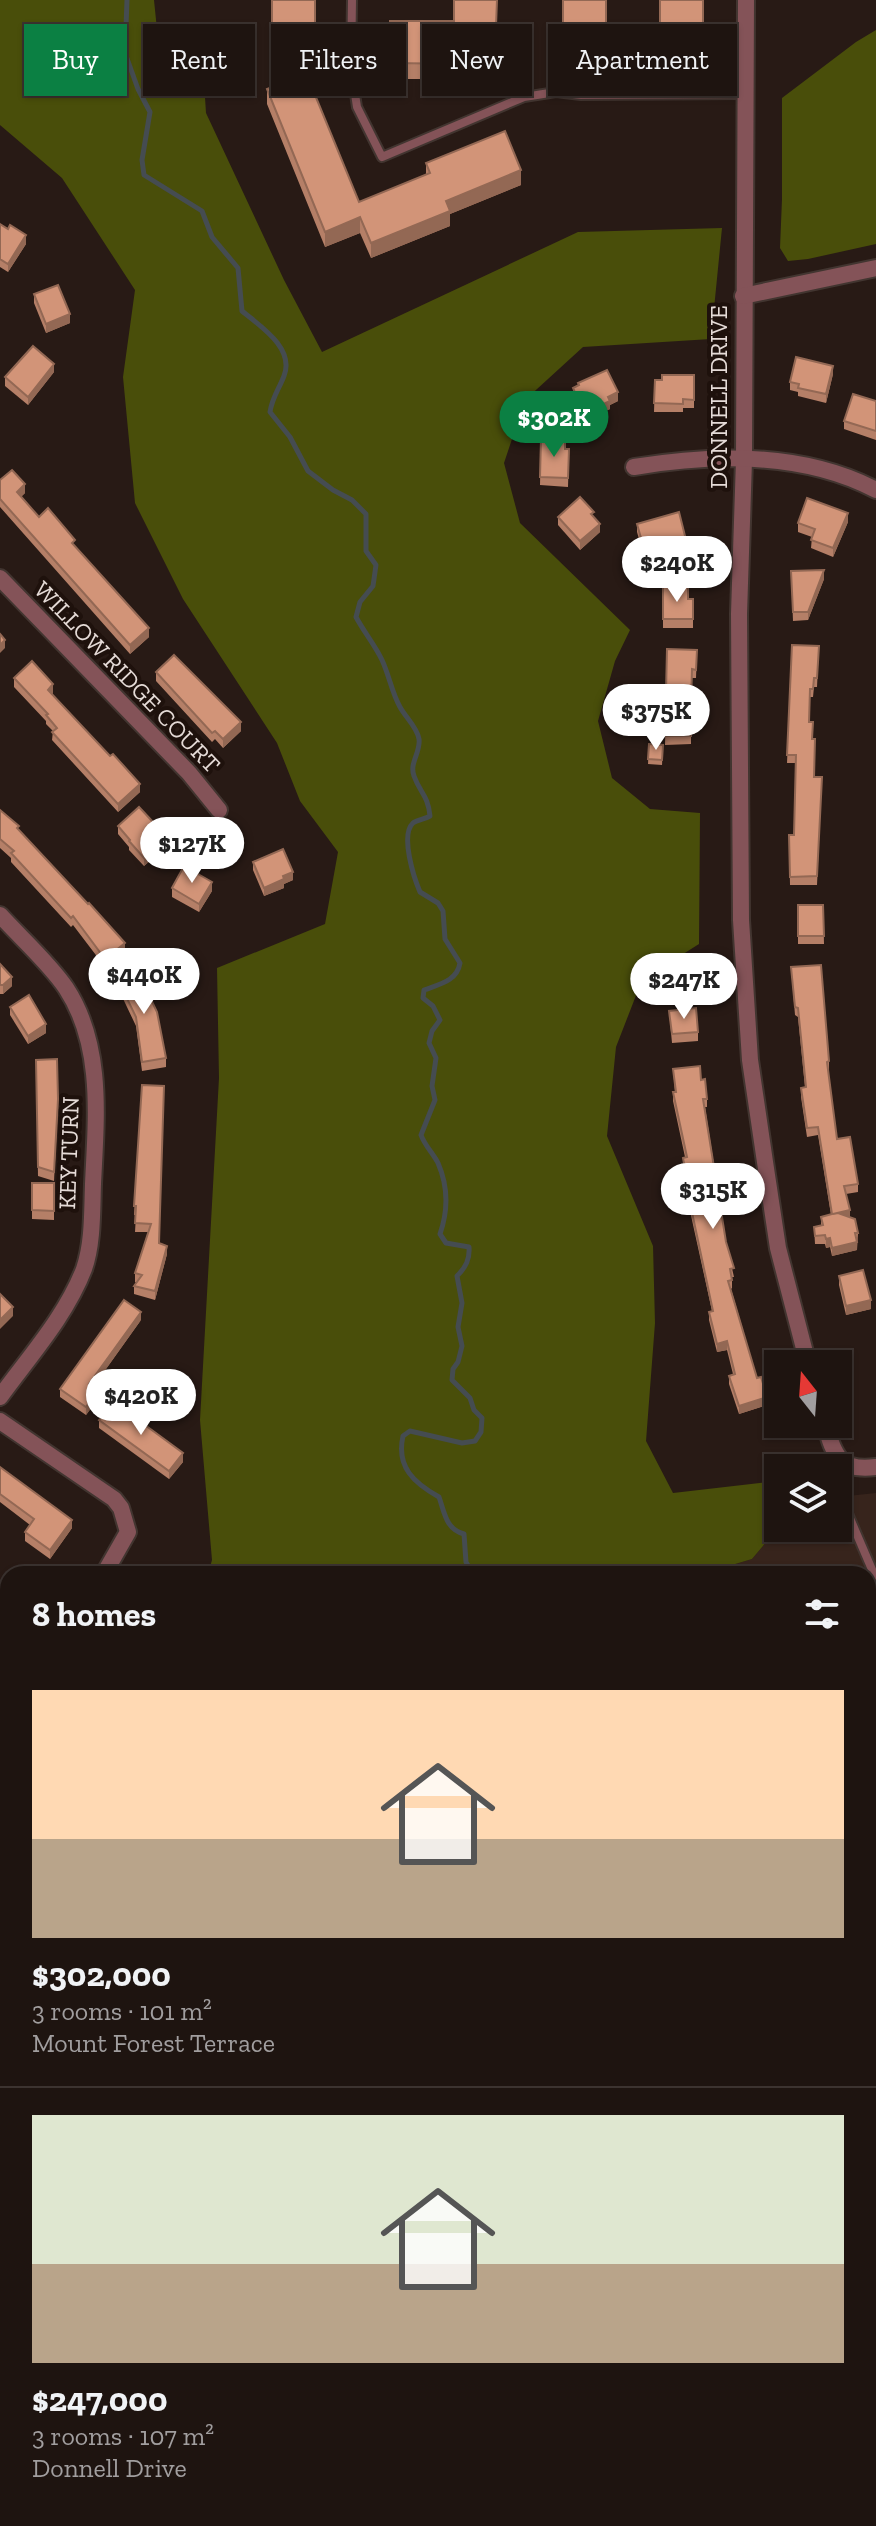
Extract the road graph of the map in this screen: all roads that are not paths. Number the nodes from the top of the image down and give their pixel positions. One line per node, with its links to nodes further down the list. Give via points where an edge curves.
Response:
1 (352, 0): 3 (lane, via 351,68 357,107 382,157 524,97 556,92)
2 (746, 0): 3 (street, DONNELL DRIVE)
3 (745, 94): 5 (street, DONNELL DRIVE)
4 (876, 268): 5 (street)
5 (743, 296): 6 (street, DONNELL DRIVE)
6 (744, 460): 7 (street); 8 (street, via 808,466); 12 (street, DONNELL DRIVE, via 741,904 750,1060 778,1248)
7 (634, 467)
8 (876, 490)
9 (0, 578): 10 (street, WILLOW RIDGE COURT)
10 (219, 810)
11 (0, 915): 13 (street, KEY TURN, via 65,987 76,1007 89,1042 96,1104 85,1267 61,1314)
12 (804, 1350)
13 (0, 1397)
14 (0, 1421): 18 (street, via 114,1499 128,1532)
15 (852, 1467): 16 (street)
16 (876, 1467)
17 (852, 1523): 19 (lane)
18 (109, 1566)
19 (870, 1566)

